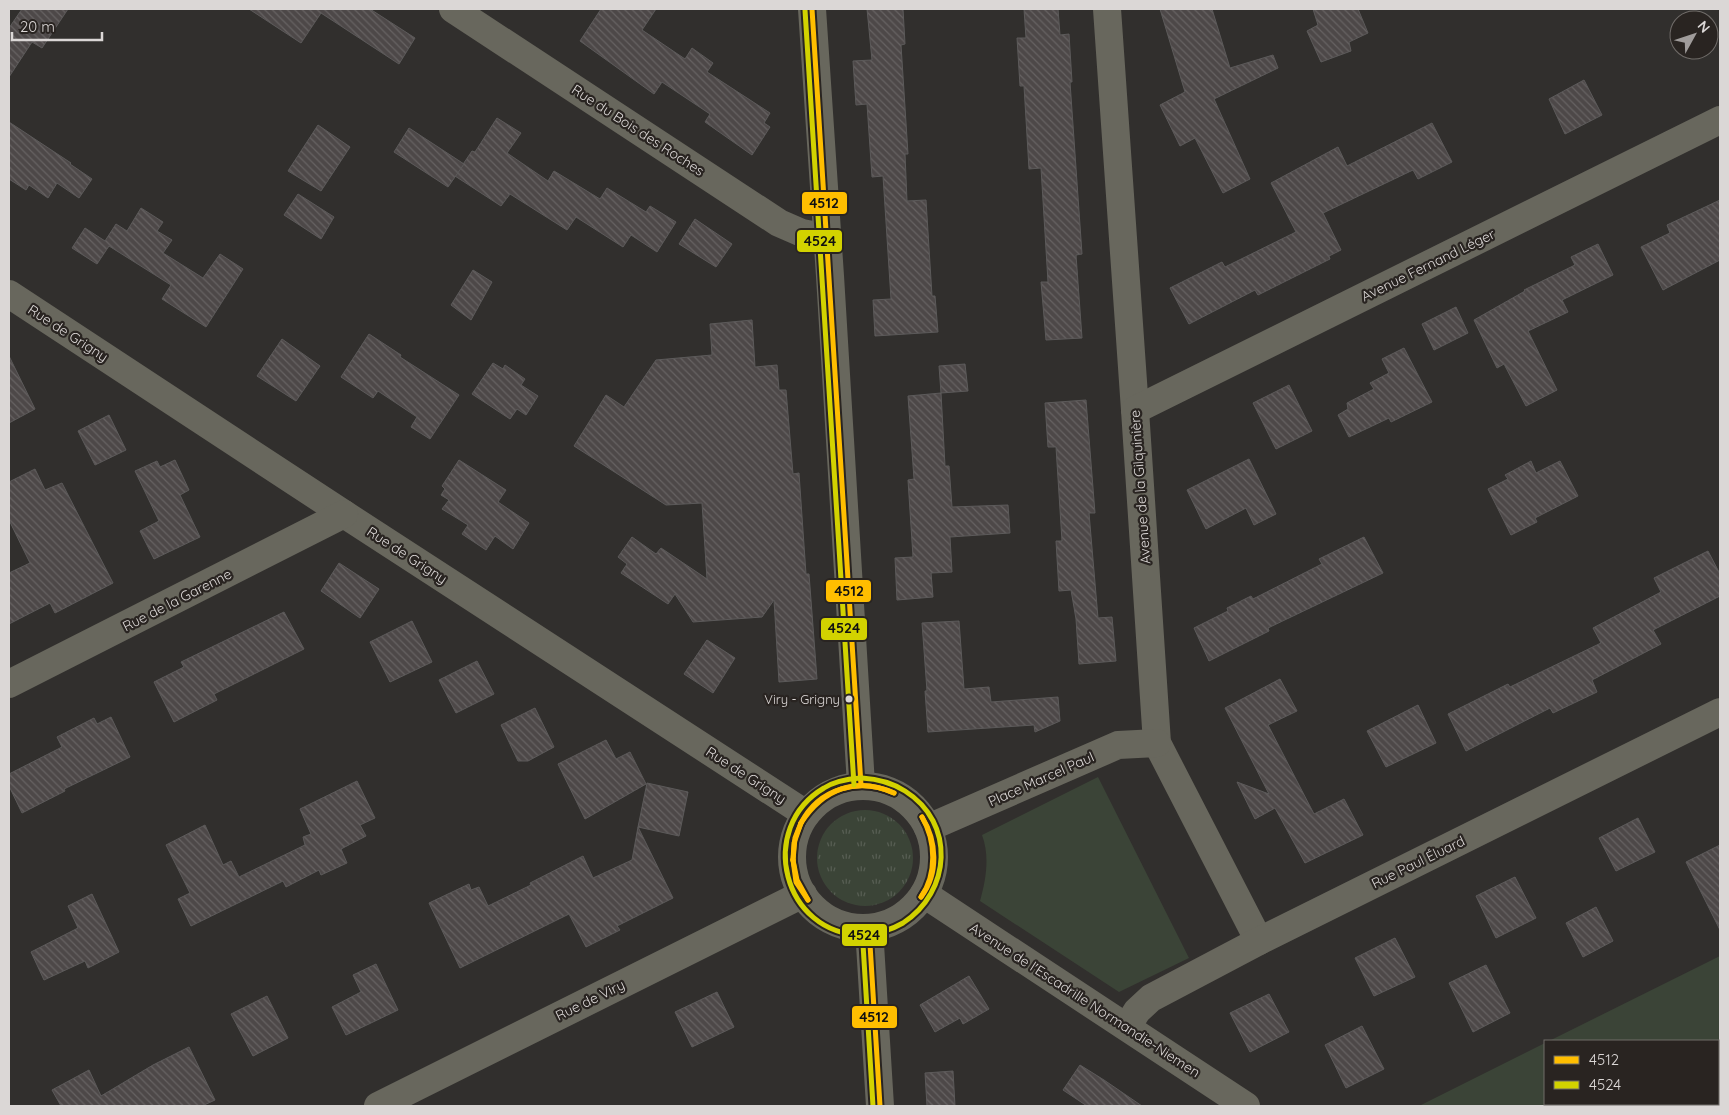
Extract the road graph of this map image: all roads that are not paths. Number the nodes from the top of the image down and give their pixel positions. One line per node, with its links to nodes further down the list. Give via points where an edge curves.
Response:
1 (453, 9): 5 (street, Rue du Bois des Roches, via 779,223 802,234)
2 (812, 9): 5 (street)
3 (1106, 9): 7 (street, Avenue de la Gilquinière)
4 (1720, 120): 7 (street, Avenue Fernand Léger)
5 (828, 238): 12 (street)
6 (9, 294): 8 (street, Rue de Grigny)
7 (1135, 410): 11 (street, Avenue de la Gilquinière)
8 (344, 514): 9 (street, Rue de la Garenne); 13 (street, Rue de Grigny)
9 (9, 684)
10 (1720, 712): 18 (street, Rue Paul Éluard)
11 (1157, 744): 14 (street, Place Marcel Paul, via 1118,745); 18 (street, Avenue de la Gilquinière)
12 (862, 785): 13 (street, via 834,792 821,799); 14 (street, via 882,788 901,797 917,810)
13 (806, 814): 15 (street, via 796,833 792,854 794,875)
14 (928, 828): 16 (street, via 934,850 933,873)
15 (803, 894): 17 (street, via 815,909 831,920); 20 (street, Rue de Viry)
16 (924, 894): 17 (street, via 910,911 890,922); 19 (street, Avenue de l'Escadrille Normandie-Niemen)
17 (869, 928): 21 (street)
18 (1259, 941): 19 (street, Rue Paul Éluard, via 1151,998)
19 (1127, 1027): 22 (street, Avenue de l'Escadrille Normandie-Niemen)
20 (378, 1106)
21 (880, 1106)
22 (1246, 1106)

